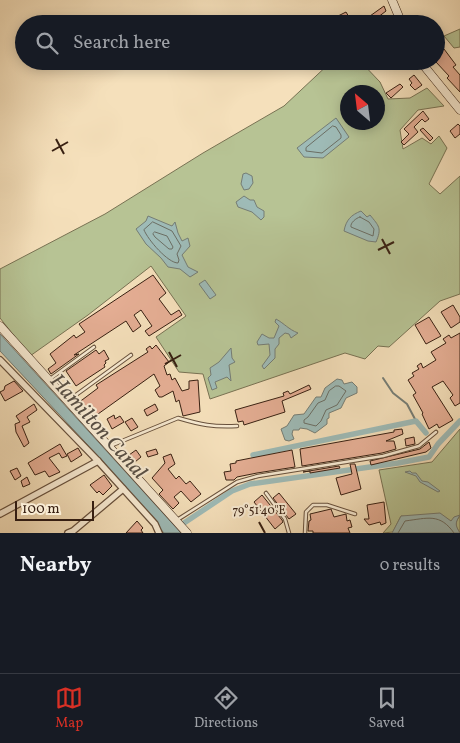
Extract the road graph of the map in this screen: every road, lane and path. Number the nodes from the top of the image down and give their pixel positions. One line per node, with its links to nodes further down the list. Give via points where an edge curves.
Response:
1 (392, 0): 2 (main road)
2 (398, 15)
3 (427, 70): 4 (main road)
4 (460, 110)
5 (0, 326): 9 (main road)
6 (94, 346): 9 (lane)
7 (131, 355): 10 (lane)
8 (0, 360): 14 (street)
9 (49, 380): 10 (main road)
10 (67, 401): 13 (main road)
11 (238, 426): 13 (lane, via 202,426 178,418)
12 (436, 432): 19 (lane, via 419,446 383,456 237,482)
13 (109, 446): 19 (main road)
14 (98, 461): 15 (street); 17 (street)
15 (123, 489): 20 (street); 21 (street, via 155,524)
16 (266, 493): 23 (lane, via 285,519)
17 (0, 514)
18 (355, 514): 24 (lane, via 327,505 313,505 306,512)
19 (176, 521): 22 (main road)
20 (68, 533)
21 (158, 533)
22 (187, 533)
23 (289, 533)
24 (305, 533)

